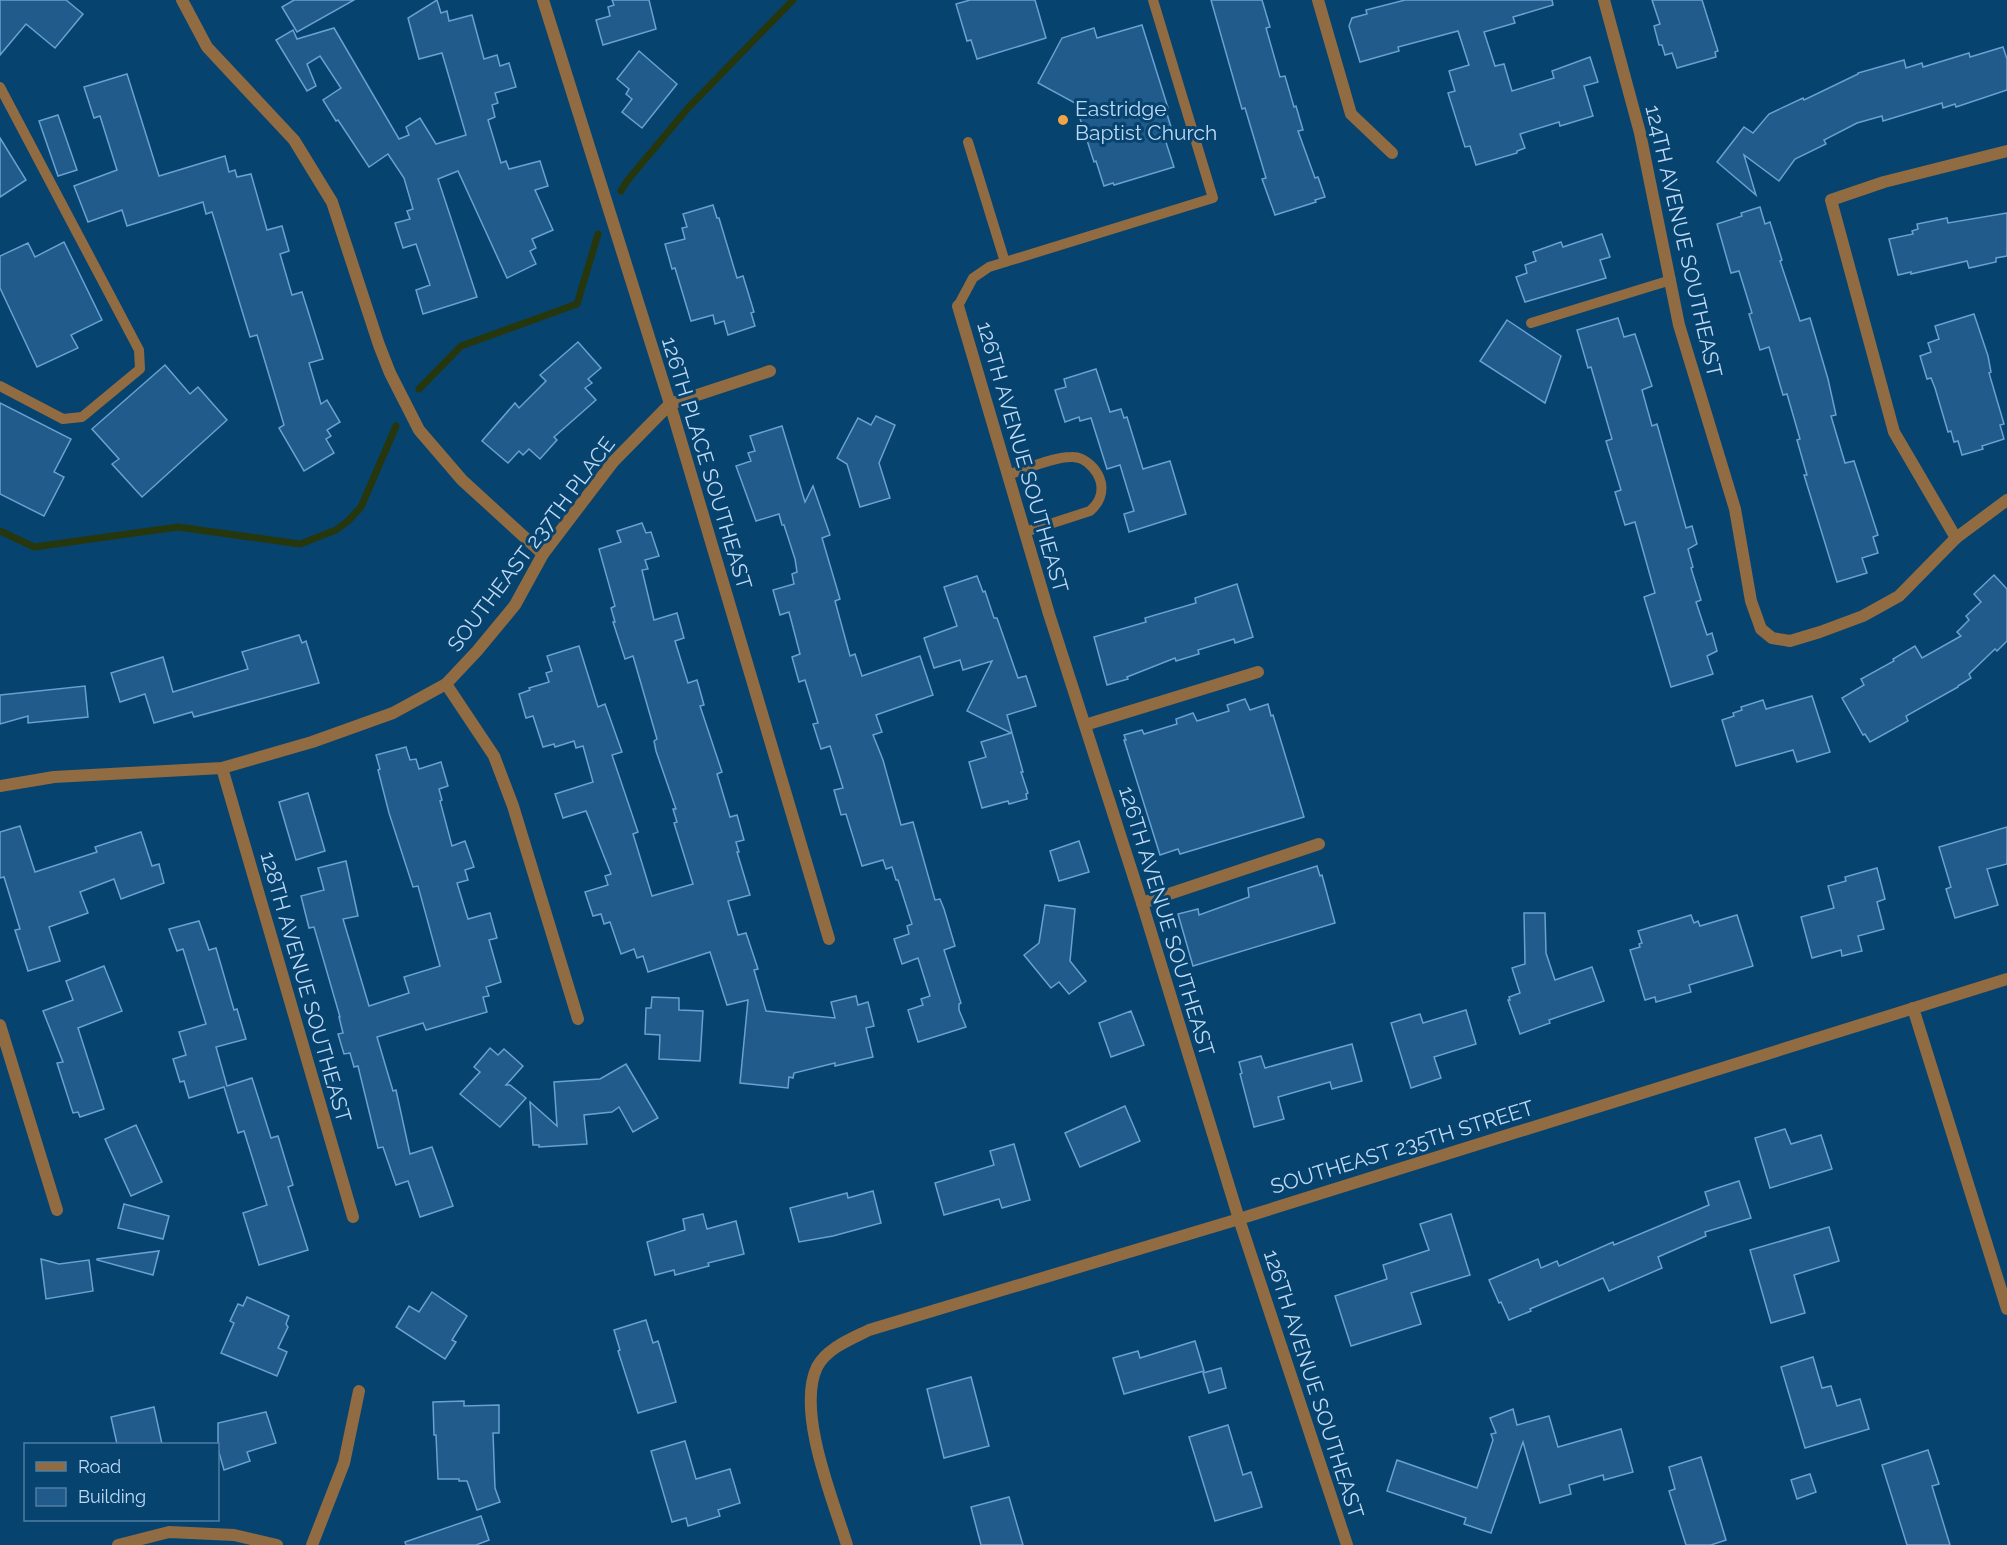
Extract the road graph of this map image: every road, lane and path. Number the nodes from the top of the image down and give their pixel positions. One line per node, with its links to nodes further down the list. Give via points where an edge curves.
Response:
1 (182, 0): 21 (street, via 207,47 294,140 332,202 379,345 419,430 462,480)
2 (543, 0): 16 (street, 126TH PLACE SOUTHEAST)
3 (1153, 0): 10 (lane, via 1213,198)
4 (1318, 0): 9 (street, via 1351,114)
5 (1604, 0): 11 (street, 124TH AVENUE SOUTHEAST, via 1640,132)
6 (0, 87): 15 (lane, via 139,351 140,369 82,417 63,418)
7 (968, 142): 10 (lane)
8 (2007, 151): 20 (street, via 1884,182 1831,200 1894,432)
9 (1392, 153)
10 (1005, 262): 12 (lane, via 973,278)
11 (1671, 280): 13 (lane); 20 (street, 124TH AVENUE SOUTHEAST, via 1679,325 1735,509 1751,601 1761,629 1772,638 1790,641 1863,616 1899,596)
12 (958, 306): 17 (street, 126TH AVENUE SOUTHEAST)
13 (1531, 323)
14 (771, 371): 16 (street, SOUTHEAST 237TH PLACE)
15 (0, 386)
16 (670, 404): 21 (street, SOUTHEAST 237TH PLACE, via 613,462); 29 (street, 126TH PLACE SOUTHEAST)
17 (1008, 475): 19 (street, 126TH AVENUE SOUTHEAST); 19 (lane, via 1072,456 1091,464 1100,479 1102,491 1090,511)
18 (2007, 500): 20 (street)
19 (1025, 532): 24 (street, 126TH AVENUE SOUTHEAST)
20 (1956, 538)
21 (543, 554): 23 (street, SOUTHEAST 237TH PLACE, via 515,604)
22 (1258, 672): 24 (street)
23 (446, 684): 25 (street, SOUTHEAST 237TH PLACE, via 393,713); 32 (street, via 494,756 510,796)
24 (1085, 725): 28 (street, 126TH AVENUE SOUTHEAST)
25 (222, 768): 26 (street, SOUTHEAST 237TH PLACE, via 54,777); 35 (street, 128TH AVENUE SOUTHEAST)
26 (0, 786)
27 (1319, 844): 28 (street)
28 (1142, 903): 36 (street, 126TH AVENUE SOUTHEAST)
29 (829, 939)
30 (2007, 979): 31 (street, SOUTHEAST 235TH STREET)
31 (1913, 1008): 36 (street, SOUTHEAST 235TH STREET); 37 (street)
32 (578, 1019)
33 (0, 1025): 34 (street)
34 (57, 1210)
35 (353, 1217)
36 (1239, 1219): 42 (street, SOUTHEAST 235TH STREET, via 869,1330 837,1346 818,1366 810,1393 818,1449); 43 (street, 126TH AVENUE SOUTHEAST)
37 (2007, 1309)
38 (358, 1391): 41 (street, via 344,1463)
39 (118, 1545): 40 (street, via 169,1532 234,1535)
40 (277, 1545)
41 (312, 1545)
42 (847, 1545)
43 (1347, 1545)

